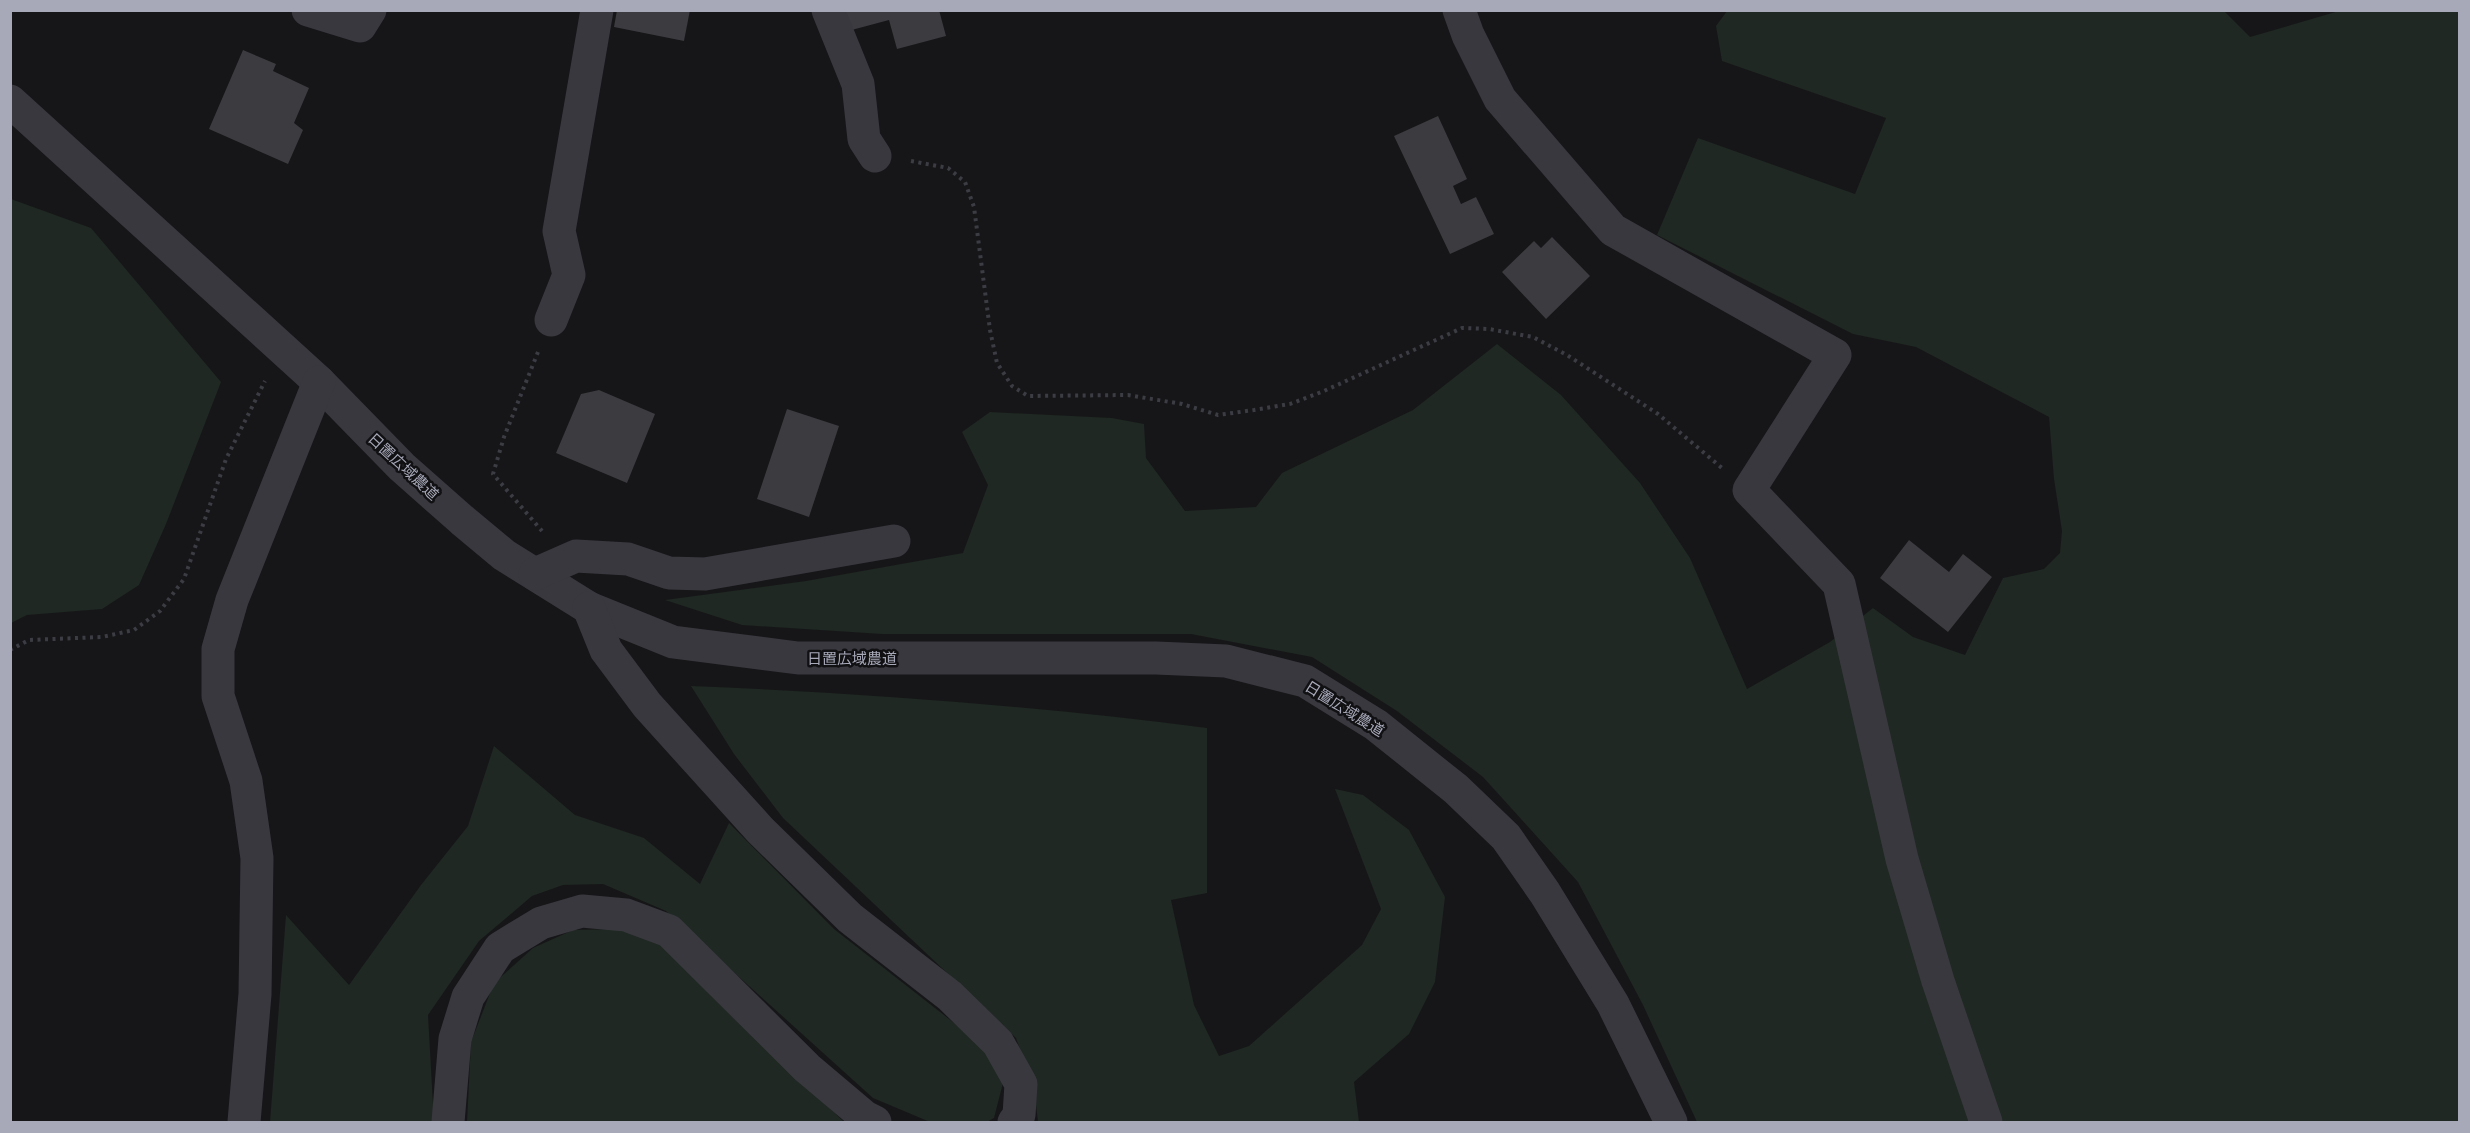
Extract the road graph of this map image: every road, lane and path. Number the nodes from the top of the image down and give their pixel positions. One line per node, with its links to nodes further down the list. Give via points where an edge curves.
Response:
1 (308, 10): 2 (street, via 360,26)
2 (370, 10)
3 (597, 10): 8 (street, via 559,231 569,275)
4 (828, 10): 7 (street, via 858,84 864,140)
5 (1458, 10): 11 (street, via 1500,99 1612,230 1835,355)
6 (10, 101): 9 (street, 日置広域農道)
7 (875, 156): 11 (path, via 948,168 965,182 974,207 997,363 1012,386 1028,396 1128,395 1218,415 1254,410 1290,404 1324,391 1462,328 1489,329 1533,337 1567,356 1658,414)
8 (551, 320): 13 (path, via 493,474 543,532)
9 (281, 348): 10 (street, 日置広域農道); 15 (path, via 226,459 184,579 160,611 134,630 102,637 29,640)
10 (319, 382): 13 (street, 日置広域農道, via 410,474 504,555); 16 (street, via 232,600 218,649 218,696 246,781 257,858 255,994)
11 (1749, 490): 21 (street, via 1839,584 1902,859)
12 (894, 541): 13 (street, via 705,574 669,573 628,558 576,556)
13 (535, 574): 14 (street, 日置広域農道)
14 (589, 608): 19 (street, via 606,650 647,705 760,830 850,918 950,996 998,1043 1021,1084 1019,1114); 20 (street, 日置広域農道, via 673,642 798,658 1226,661 1305,681 1376,725 1456,789 1506,837 1613,1004)
15 (10, 650)
16 (244, 1122)
17 (448, 1122): 18 (street, via 455,1039 468,997 501,948 541,923 582,911 627,915 669,931 807,1068)
18 (875, 1122)
19 (1014, 1122)
20 (1671, 1122)
21 (1986, 1122)

